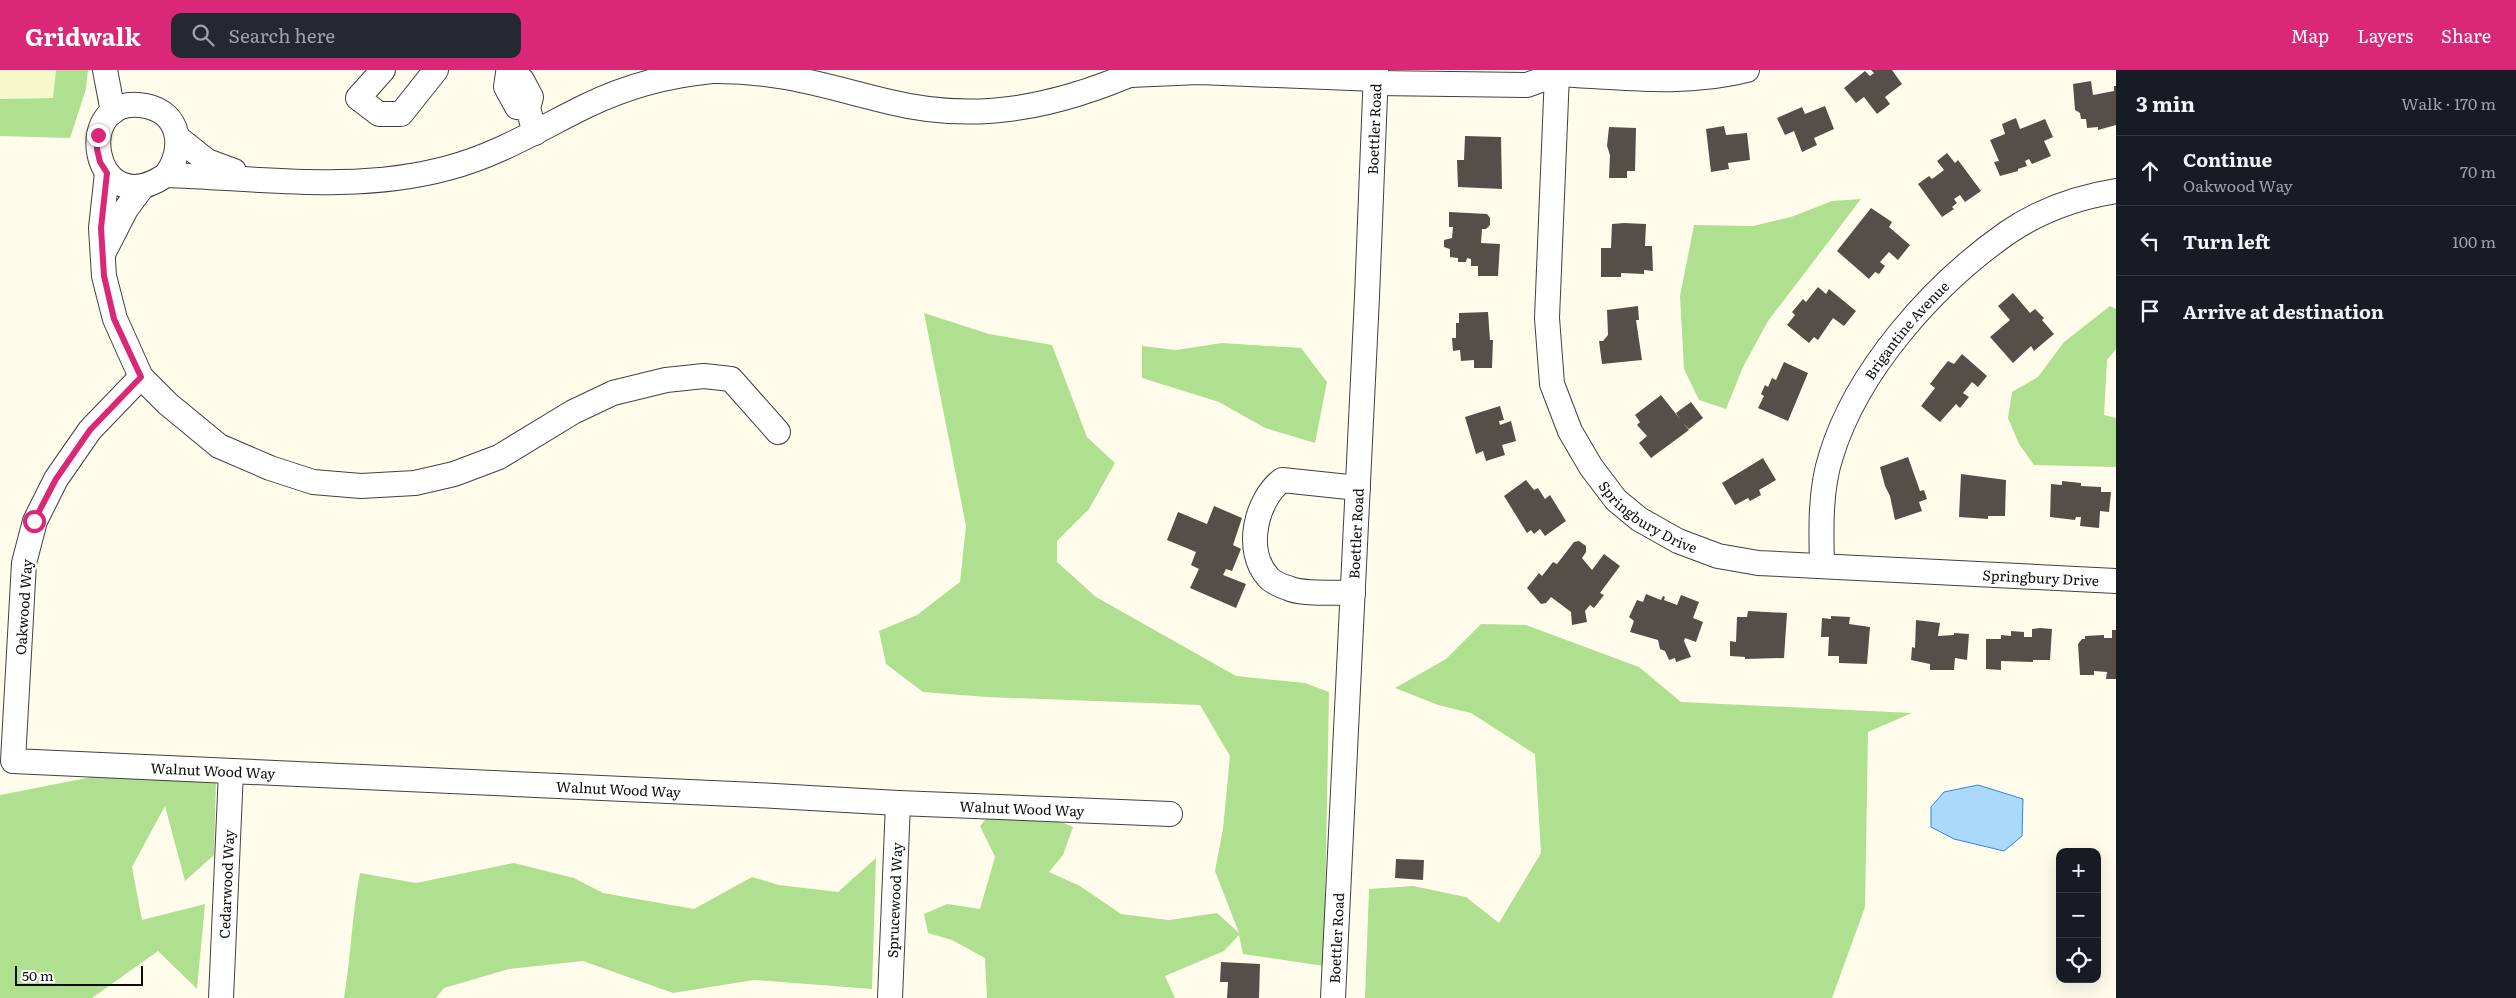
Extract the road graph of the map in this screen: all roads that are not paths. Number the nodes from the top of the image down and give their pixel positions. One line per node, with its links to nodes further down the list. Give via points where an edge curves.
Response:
1 (105, 70): 9 (street)
2 (383, 70): 3 (street, via 358,98 379,114 401,114)
3 (436, 70)
4 (1747, 70): 7 (street, via 1721,77 1683,78)
5 (507, 71): 10 (street, via 522,80 531,98 528,108)
6 (1136, 72): 8 (street); 10 (street, via 1081,93 985,113 891,103 772,71 712,71 653,81 588,105)
7 (1552, 72): 8 (street, via 1527,85); 21 (street, Springbury Drive, via 1547,318 1552,384 1570,431 1590,467 1616,500 1638,519 1678,541 1718,556 1758,563)
8 (1376, 77): 20 (street, Boettler Road)
9 (113, 112): 11 (street, via 139,104 153,107 173,125); 12 (street, via 98,135 100,162)
10 (535, 132): 14 (street, via 504,149 449,168 394,179 335,183)
11 (178, 138): 13 (street, via 176,158); 14 (street, via 207,161)
12 (107, 173): 15 (street, via 130,186); 17 (street)
13 (166, 175): 14 (street); 15 (street)
14 (256, 180)
15 (143, 186): 17 (street, via 126,209)
16 (2116, 191): 21 (street, Brigantine Avenue, via 2061,205 2009,232 1950,280 1912,320 1873,369 1841,425 1830,458 1824,503)
17 (101, 257): 18 (street, via 114,319)
18 (141, 377): 19 (street, via 219,446 313,482 351,485 415,483 454,474 499,457 573,412 613,393 666,380 704,376 731,379); 24 (street, Oakwood Way, via 90,430 56,479 34,521 24,563 13,761)
19 (778, 432)
20 (1358, 488): 23 (street, Boettler Road); 23 (street, via 1282,480 1271,489 1254,538 1258,562 1268,578 1290,590)
21 (1822, 565): 22 (street, Springbury Drive)
22 (2116, 581)
23 (1353, 592): 30 (street, Boettler Road)
24 (66, 764): 25 (street, Walnut Wood Way)
25 (231, 771): 26 (street, Walnut Wood Way); 28 (street, Cedarwood Way)
26 (898, 803): 27 (street, Walnut Wood Way); 29 (street, Sprucewood Way)
27 (1170, 814)
28 (221, 998)
29 (890, 998)
30 (1333, 998)

